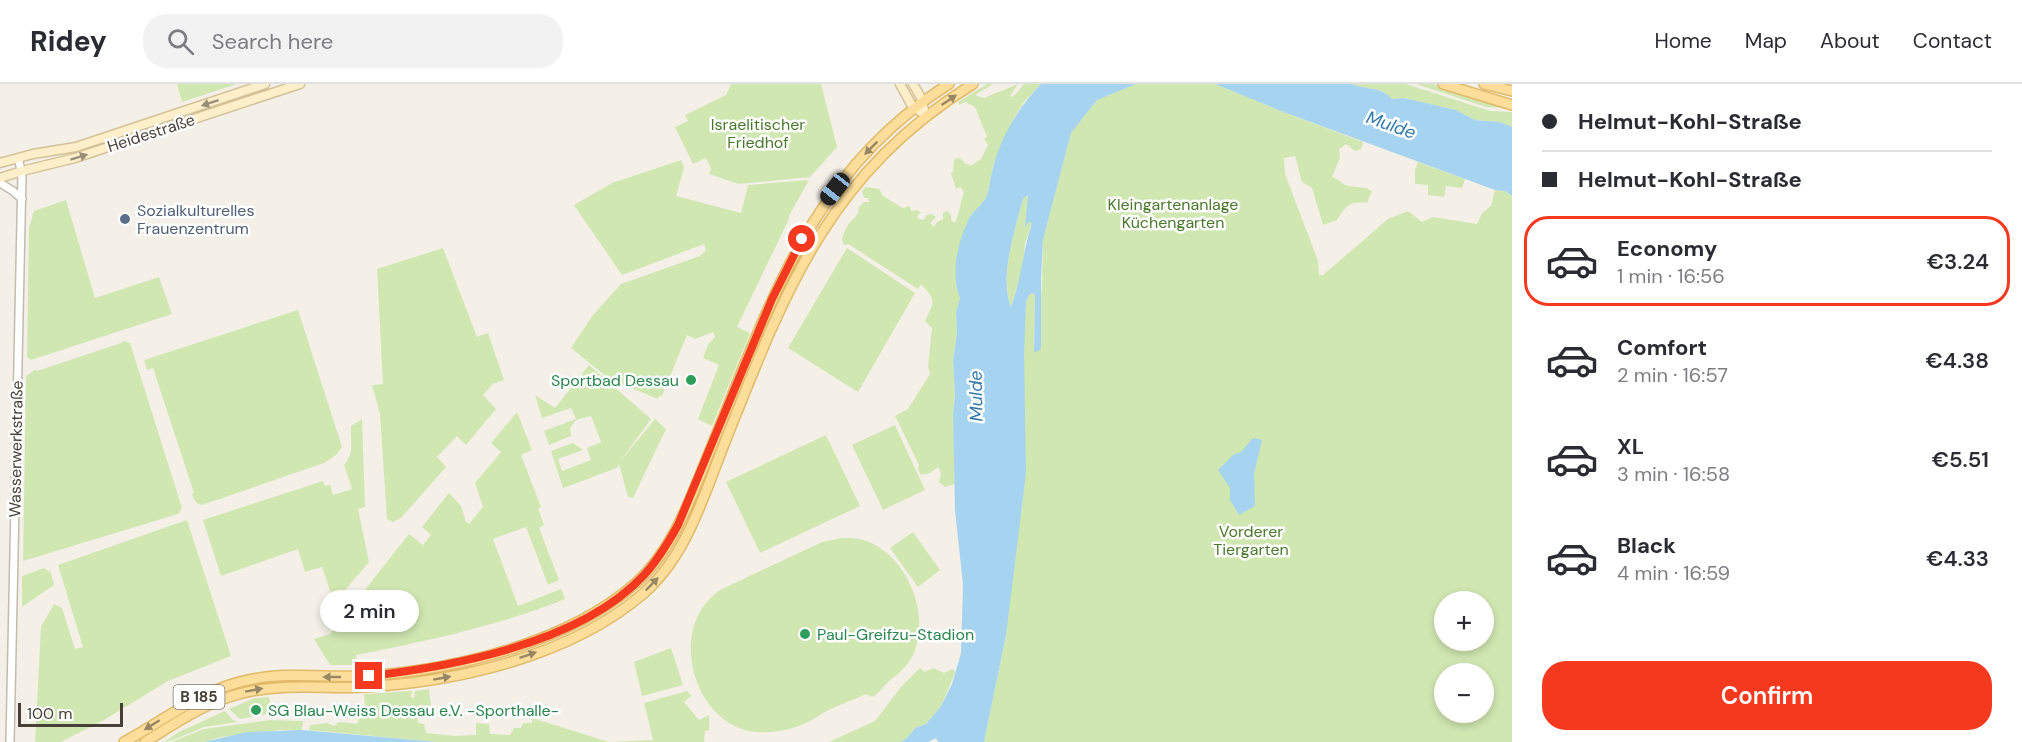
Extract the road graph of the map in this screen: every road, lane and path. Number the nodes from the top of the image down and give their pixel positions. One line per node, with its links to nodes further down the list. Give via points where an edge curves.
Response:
1 (265, 84): 13 (main road, Heidestraße, one-way to 13, via 83,144)
2 (300, 84): 15 (main road, Heidestraße, one-way to 2, via 75,158)
3 (900, 84): 11 (main road)
4 (913, 84): 11 (main road)
5 (949, 84): 11 (main road, B 185)
6 (973, 84): 12 (main road, B 185, one-way to 6)
7 (1443, 84): 10 (main road)
8 (1484, 84): 9 (main road)
9 (1512, 92)
10 (1512, 105)
11 (918, 106): 12 (main road); 20 (main road, B 185, one-way to 20, via 863,155 812,222 772,299 678,525 654,564 637,582 578,622 520,645 396,673 272,677 233,684 199,697)
12 (926, 116): 21 (main road, B 185, one-way to 12, via 192,713 244,692 369,687 427,680 505,663 590,630 635,600 660,575 687,536 783,302 818,236 866,172)
13 (18, 158): 14 (main road, Heidestraße); 15 (street, Wasserwerkstraße)
14 (0, 163)
15 (22, 171): 16 (main road, Heidestraße); 18 (street, Wasserwerkstraße)
16 (0, 178)
17 (0, 183): 18 (street)
18 (22, 199): 19 (street, Wasserwerkstraße)
19 (10, 742)
20 (124, 742)
21 (145, 742)

